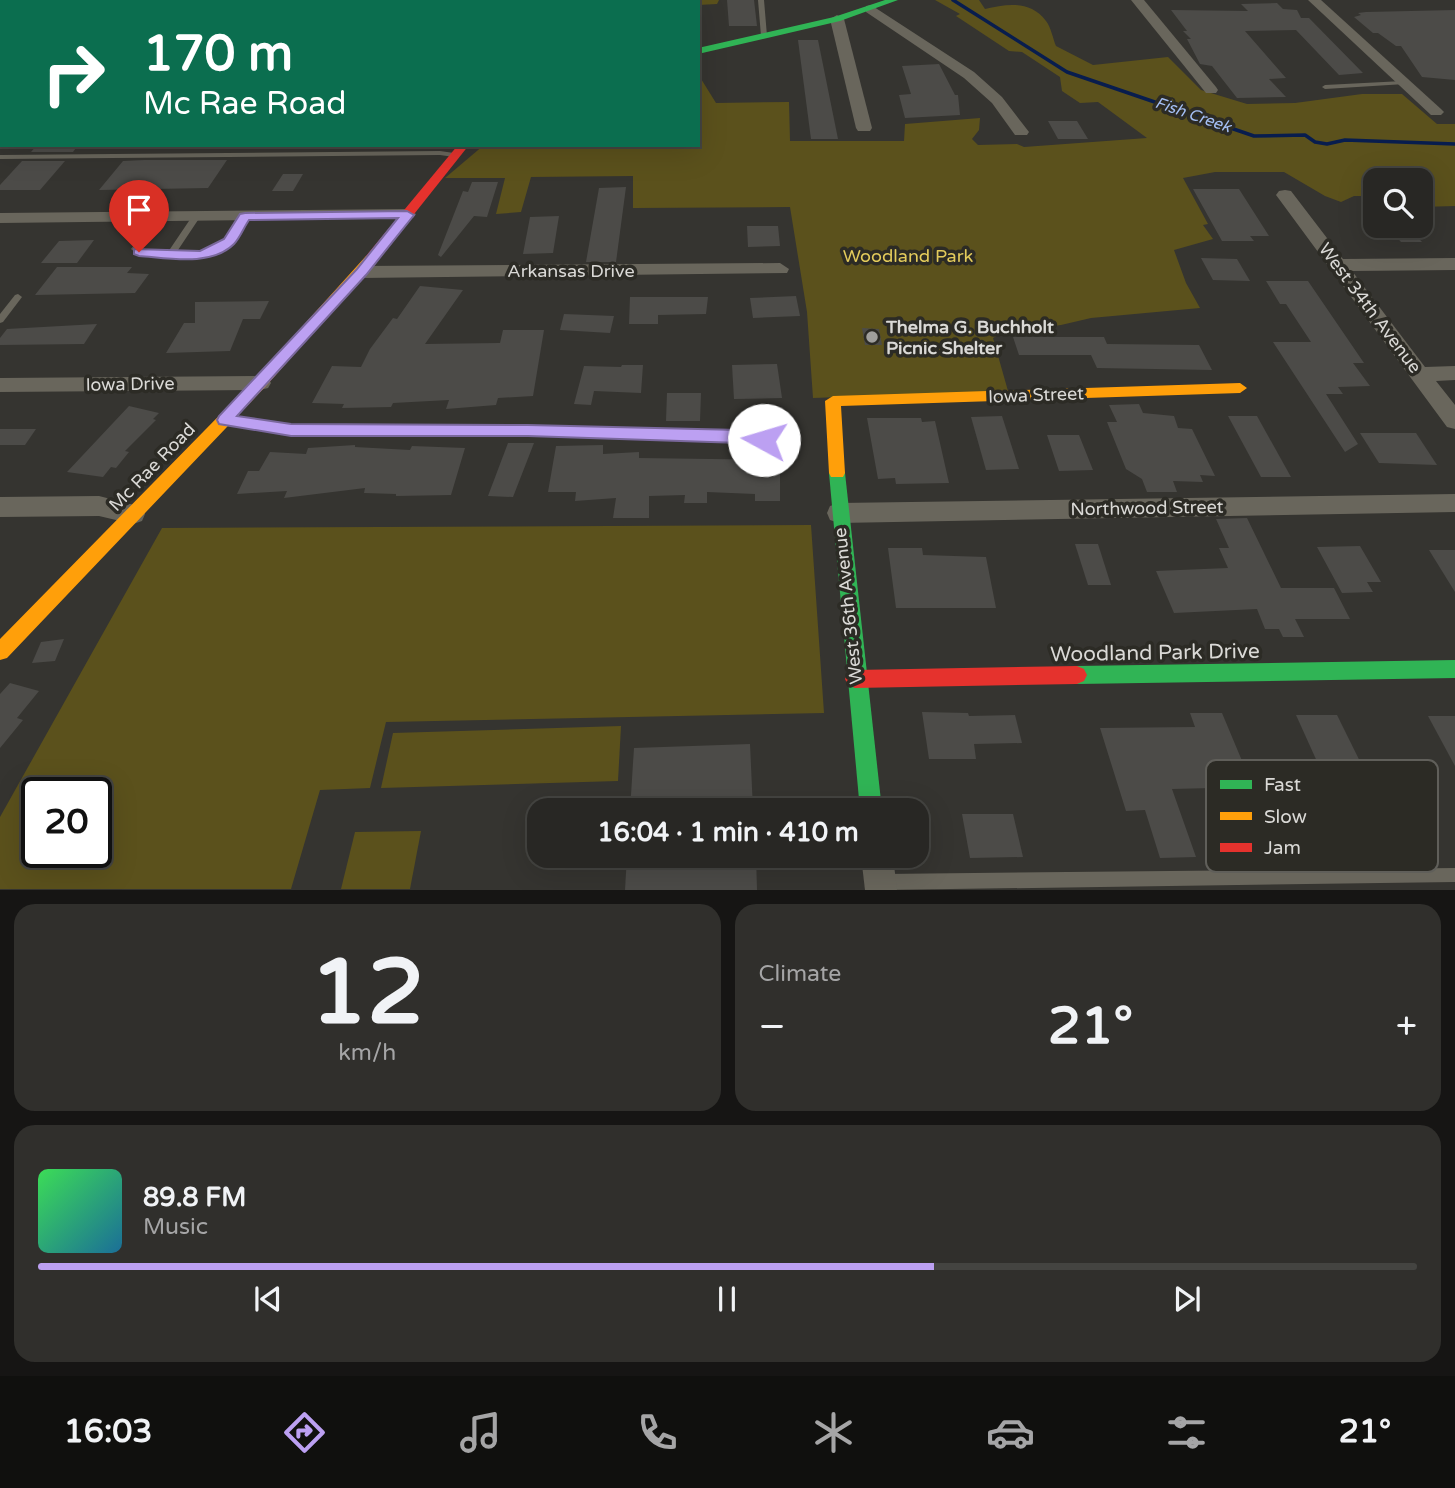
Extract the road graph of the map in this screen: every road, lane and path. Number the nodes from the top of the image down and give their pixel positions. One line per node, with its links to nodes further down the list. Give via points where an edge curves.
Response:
1 (761, 0): 7 (lane)
2 (894, 0): 5 (street)
3 (1137, 0): 11 (street)
4 (1314, 0): 9 (street)
5 (871, 9): 6 (street); 14 (street, via 969,75 997,100)
6 (837, 19): 7 (street); 13 (street)
7 (764, 36): 8 (street)
8 (701, 48)
9 (1403, 83): 10 (lane); 12 (street)
10 (1325, 87)
11 (1211, 90)
12 (1436, 113)
13 (864, 128)
14 (1021, 132)
15 (459, 150): 16 (lane); 18 (street, Mc Rae Road)
16 (0, 157)
17 (1285, 195): 25 (street, West 34th Avenue)
18 (407, 215): 19 (street); 27 (street, Mc Rae Road)
19 (245, 216): 21 (street); 23 (lane, via 220,248 202,255)
20 (160, 217): 21 (street); 22 (street); 23 (lane, via 135,249)
21 (196, 217): 23 (lane)
22 (0, 218)
23 (170, 255)
24 (1455, 264): 25 (street)
25 (1336, 265): 30 (street, West 34th Avenue)
26 (780, 269): 27 (street, Arkansas Drive)
27 (361, 272): 32 (street, Mc Rae Road)
28 (18, 297): 29 (lane)
29 (0, 320)
30 (1419, 373): 31 (street); 37 (street, West 34th Avenue)
31 (1455, 373)
32 (260, 383): 33 (street, Iowa Drive); 36 (street, Mc Rae Road)
33 (0, 385)
34 (1240, 388): 35 (street, Iowa Street)
35 (833, 401): 41 (street, West 36th Avenue)
36 (224, 420): 38 (lane, via 291,430 528,430 740,436); 42 (street, Mc Rae Road)
37 (1455, 421)
38 (787, 443)
39 (1455, 503): 41 (street, Northwood Street)
40 (0, 508): 42 (street, via 99,506)
41 (839, 513): 45 (street, West 36th Avenue)
42 (133, 514): 43 (street, Mc Rae Road)
43 (0, 652)
44 (1455, 669): 45 (street, Woodland Park Drive)
45 (855, 679): 46 (street, West 36th Avenue)
46 (870, 798)
47 (1455, 875): 48 (lane)
48 (879, 876)

